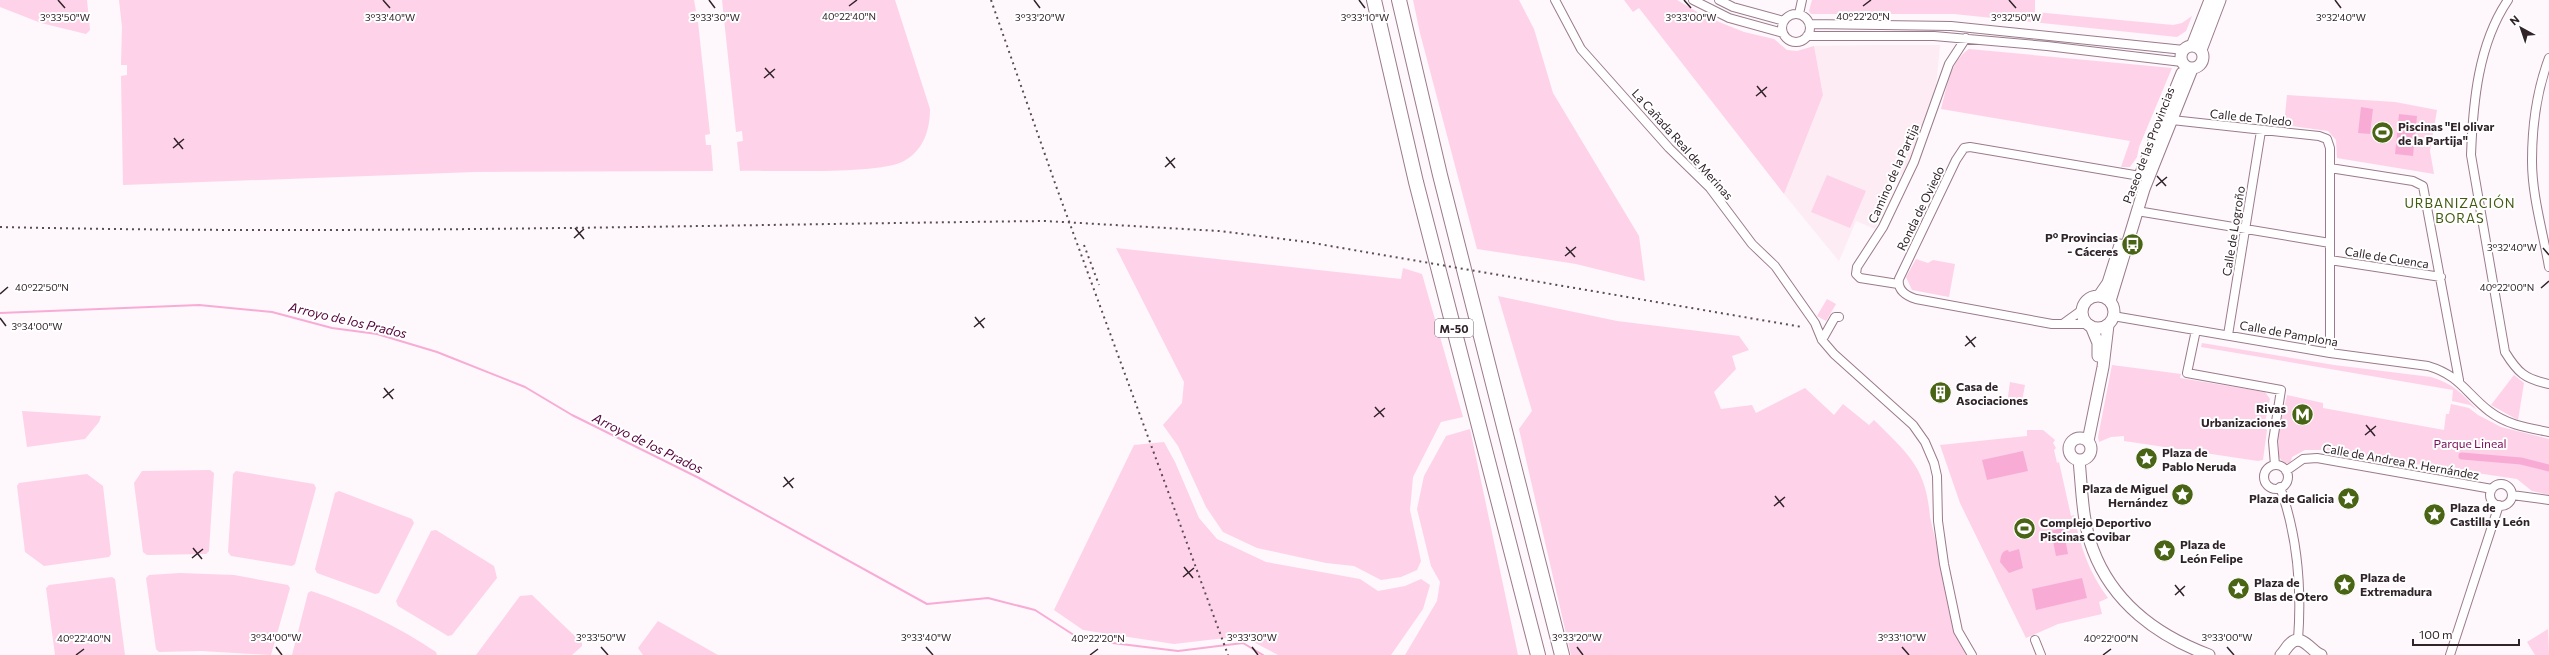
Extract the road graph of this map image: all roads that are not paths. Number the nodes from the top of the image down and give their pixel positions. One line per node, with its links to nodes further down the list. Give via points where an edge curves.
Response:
1 (1374, 0): 62 (highway, M-50, via 1416,182)
2 (1400, 0): 63 (highway, M-50, via 1440,175)
3 (1555, 0): 40 (street, La Cañada Real de Merinas, via 1581,49 1669,148 1710,188 1752,244 1776,266 1815,323)
4 (1693, 0): 13 (street, via 1729,18)
5 (1719, 0): 11 (street, via 1740,9)
6 (1802, 0): 10 (street)
7 (2210, 0): 16 (street)
8 (2220, 0): 16 (street)
9 (2508, 0): 45 (street, via 2492,28 2485,51 2472,128 2471,155 2505,352 2515,368 2530,380)
10 (1799, 14): 11 (street, via 1790,15); 12 (street)
11 (1784, 21): 13 (street)
12 (1810, 24): 14 (street); 16 (street, via 1951,26)
13 (1783, 33): 14 (street, via 1788,39 1796,42)
14 (1807, 36): 15 (street)
15 (1966, 38): 18 (street, via 2165,58); 30 (street, Camino de la Partija, via 1949,64 1914,162 1886,220 1857,267 1856,274 1860,278)
16 (2193, 49): 18 (street, via 2181,56); 18 (street, via 2204,56 2202,63)
17 (2549, 58): 28 (street, via 2535,113 2532,161)
18 (2186, 66): 19 (street, Paseo de las Provincias); 23 (street, Paseo de las Provincias)
19 (2172, 120): 20 (street, Calle de Toledo); 24 (street, Paseo de las Provincias)
20 (2261, 131): 21 (street, Calle de Toledo, via 2319,136); 25 (street, Calle de Logroño)
21 (2327, 139): 22 (street, Calle de Cuenca, via 2330,148)
22 (2330, 168): 26 (street, Calle de Cuenca); 29 (street, Calle de Cuenca, via 2413,181 2423,186)
23 (2140, 176): 30 (street, Ronda de Oviedo, via 1964,148); 31 (street, Paseo de las Provincias, via 2108,283)
24 (2137, 211): 25 (street); 32 (street, Paseo de las Provincias)
25 (2245, 230): 26 (street); 39 (street, Calle de Logroño)
26 (2330, 243): 27 (street, Calle de Cuenca)
27 (2330, 260): 29 (street, Calle de Cuenca); 41 (street, Calle de Cuenca)
28 (2549, 267)
29 (2441, 277): 42 (street, Calle de Cuenca)
30 (1898, 284): 36 (street, via 1907,296 1916,299 2052,324)
31 (2099, 296): 32 (street); 33 (street, via 2088,300)
32 (2110, 301): 35 (street)
33 (2082, 310): 36 (street); 37 (street, via 2085,321)
34 (1838, 317): 40 (street)
35 (2110, 320): 37 (street, via 2097,328); 38 (street, Calle de Pamplona); 47 (street, via 2103,367)
36 (2064, 323): 37 (street)
37 (2090, 325): 47 (street, via 2098,343 2098,366)
38 (2196, 330): 39 (street, Calle de Pamplona); 49 (street, via 2187,373 2281,390 2273,441)
39 (2228, 335): 41 (street, Calle de Pamplona)
40 (1822, 340): 64 (street, La Cañada Real de Merinas, via 1834,354 1913,425 1925,442 1934,463 1944,564 1958,631)
41 (2330, 353): 43 (street, Calle de Pamplona)
42 (2456, 361): 43 (street); 44 (street, Calle de Cuenca)
43 (2441, 370): 44 (street, Calle de Pamplona)
44 (2459, 380): 46 (street, Calle de Pamplona, via 2489,411 2503,420)
45 (2549, 384)
46 (2549, 432)
47 (2084, 439): 48 (street, via 2091,451 2089,456); 48 (street, via 2071,442 2069,451)
48 (2079, 460): 60 (street, via 2087,530 2092,550 2102,570 2113,588 2142,618)
49 (2275, 465): 50 (street); 51 (street, via 2268,468 2264,478 2270,487)
50 (2286, 470): 51 (street, via 2287,478); 52 (street, Calle de Andrea R. Hernández, via 2303,459 2317,458)
51 (2280, 487): 57 (street, via 2294,534 2298,558)
52 (2492, 489): 53 (street, via 2497,484 2504,484 2510,488); 55 (street, via 2491,499)
53 (2512, 495): 54 (street); 55 (street, via 2508,503)
54 (2549, 500)
55 (2499, 505): 58 (street)
56 (2035, 640): 65 (street)
57 (2298, 640): 59 (street, via 2304,642); 61 (street, via 2293,641)
58 (2453, 643): 68 (street); 69 (street)
59 (2307, 651): 67 (street)
60 (2196, 652): 66 (street)
61 (2286, 652)
62 (1538, 655)
63 (1562, 655)
64 (1972, 655)
65 (2041, 655)
66 (2209, 655)
67 (2321, 655)
68 (2446, 655)
69 (2450, 655)

